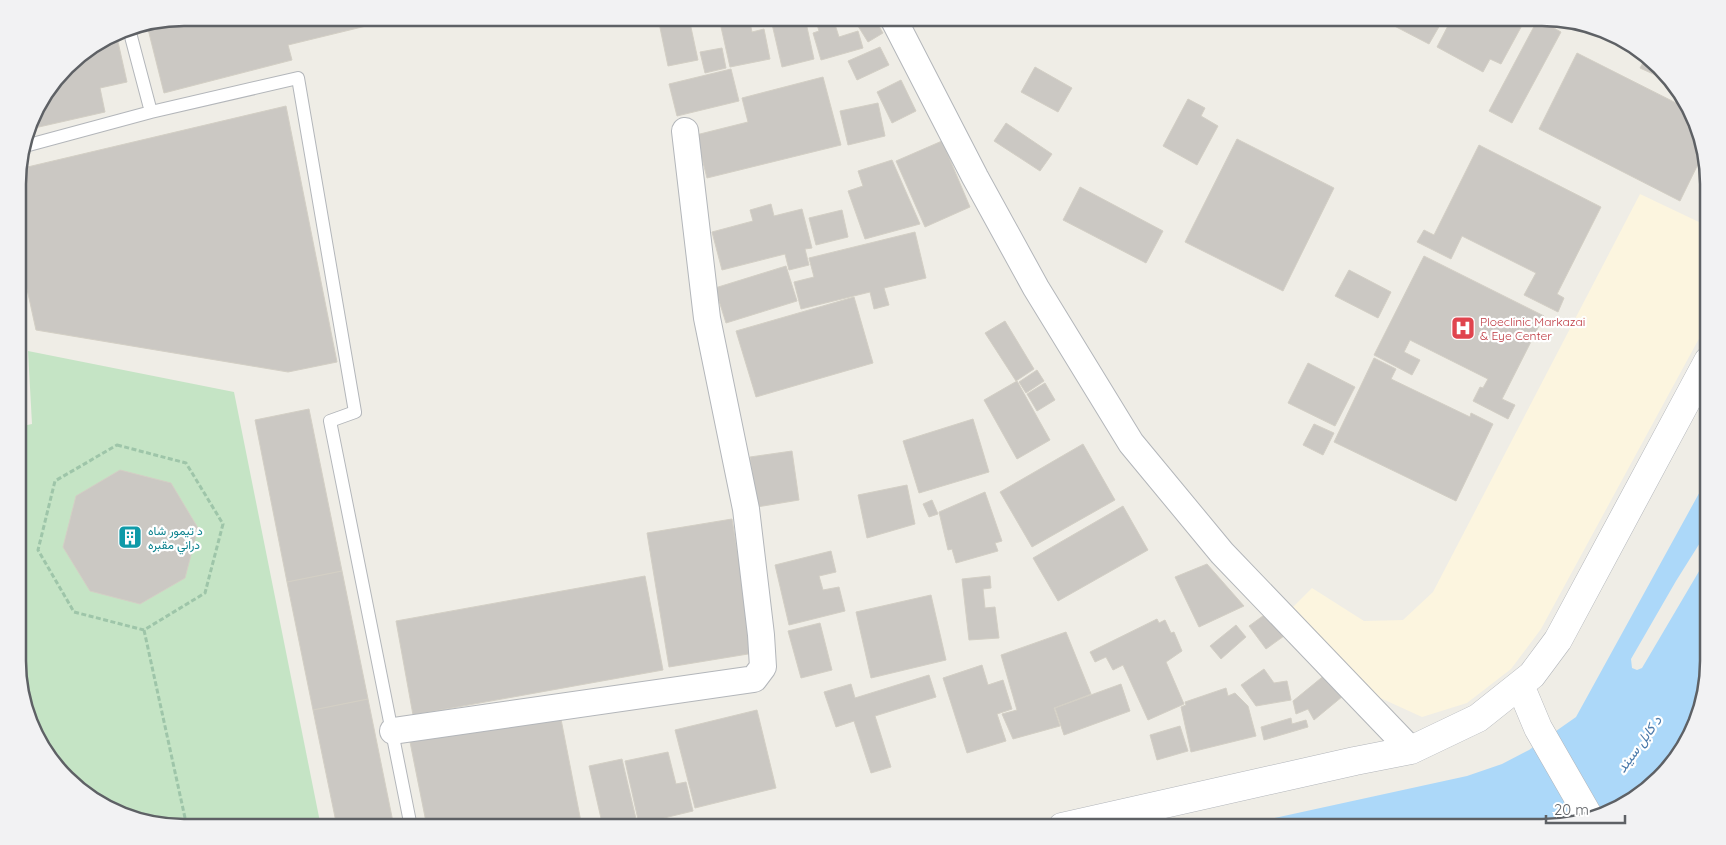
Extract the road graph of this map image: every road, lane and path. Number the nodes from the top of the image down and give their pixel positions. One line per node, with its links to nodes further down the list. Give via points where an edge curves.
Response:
1 (897, 26): 10 (street, via 974,177 1036,288 1131,444 1222,553)
2 (131, 36): 3 (lane)
3 (151, 112): 5 (lane); 9 (lane, via 298,78 356,412 330,421)
4 (685, 131): 9 (street, via 707,318 746,509 763,667 754,679)
5 (32, 144)
6 (1700, 376): 8 (main road, via 1558,640 1532,675)
7 (144, 630): 7 (path, via 74,612 38,550 55,481 117,445 186,463 223,524 205,593); 13 (path)
8 (1520, 685): 10 (main road, via 1478,718); 11 (main road, via 1538,728)
9 (393, 731): 14 (lane)
10 (1411, 750): 12 (main road)
11 (1586, 812)
12 (1100, 818)
13 (185, 819)
14 (409, 819)

